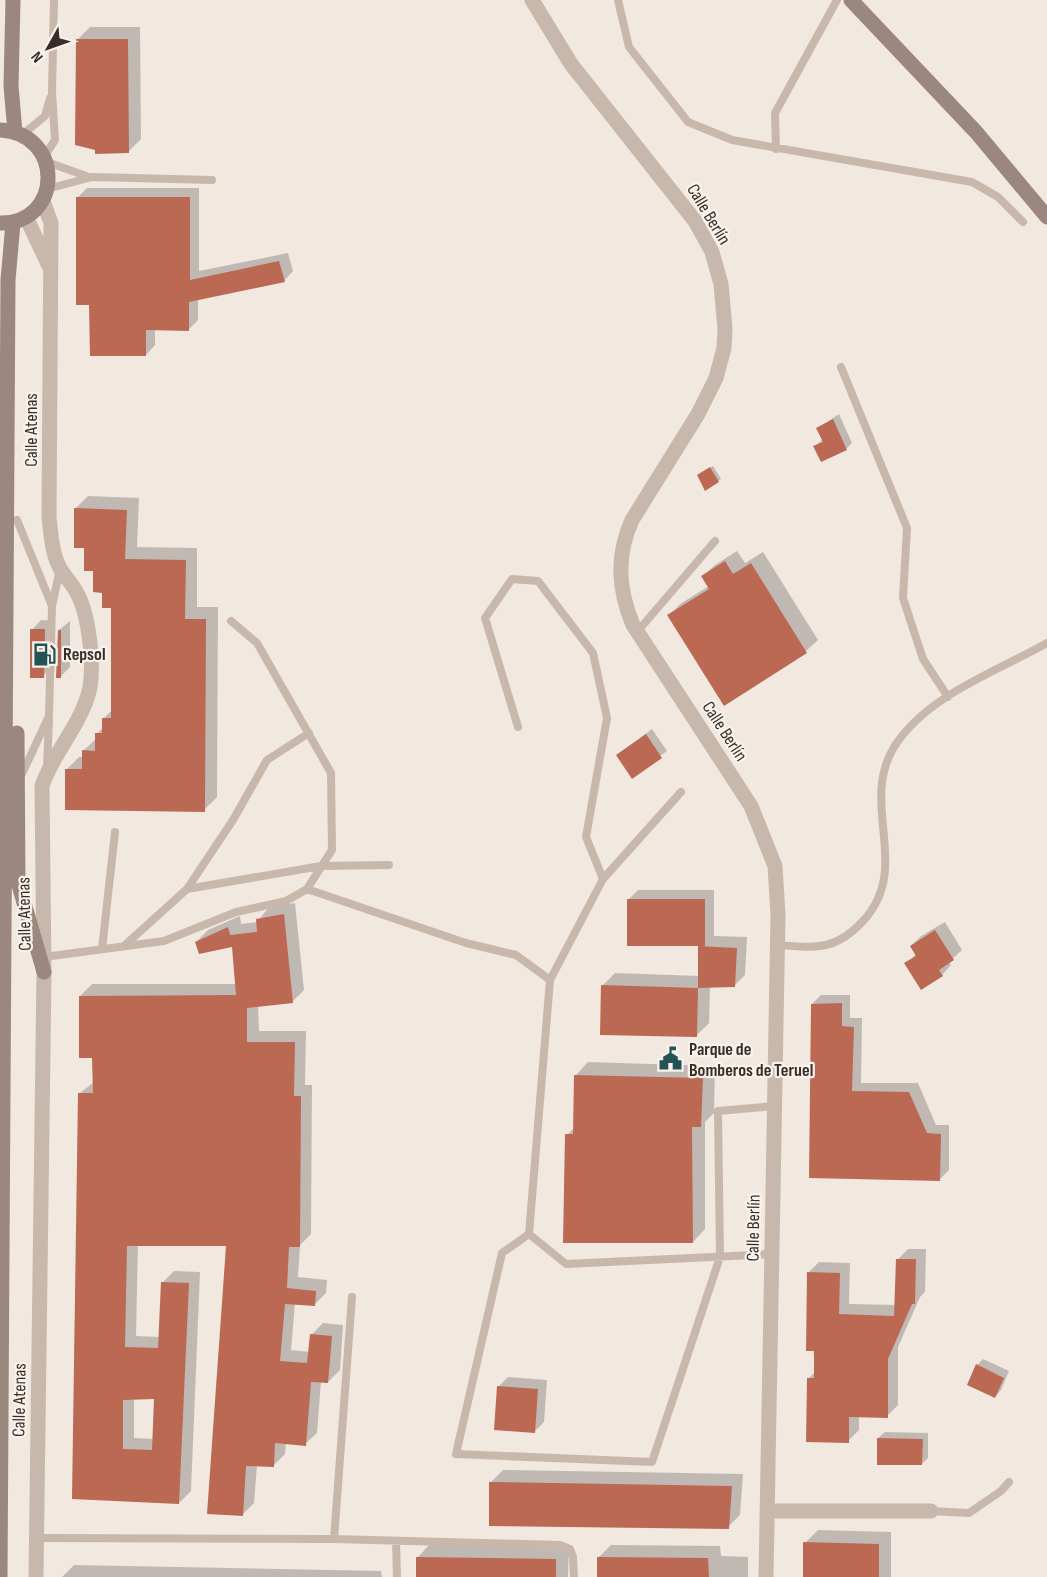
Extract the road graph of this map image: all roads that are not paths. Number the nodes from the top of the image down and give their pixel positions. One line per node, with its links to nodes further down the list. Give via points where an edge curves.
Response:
1 (13, 0): 8 (main road)
2 (54, 0): 7 (lane)
3 (532, 0): 25 (street, Calle Berlín, via 571,64 695,221 712,252 721,284 724,348 716,378 632,520 623,544 622,593)
4 (618, 0): 9 (lane, via 629,47 688,122 732,140)
5 (837, 0): 9 (lane, via 776,113)
6 (851, 0): 14 (main road, via 976,132)
7 (52, 92): 8 (lane, via 45,116); 10 (lane, via 55,140)
8 (12, 132): 10 (main road, via 33,142)
9 (776, 148): 16 (lane, via 972,182 998,197)
10 (45, 159): 11 (lane); 13 (main road)
11 (92, 177): 12 (lane); 13 (lane)
12 (212, 180)
13 (45, 195): 15 (main road); 17 (street, Calle Atenas, via 51,223)
14 (1047, 217)
15 (13, 221): 17 (street, Calle Atenas); 19 (main road, via 8,280)
16 (1023, 222)
17 (51, 271): 22 (street, Calle Atenas, via 49,517)
18 (841, 368): 27 (lane, via 907,528 903,598 923,659)
19 (9, 398): 20 (main road, via 16,426); 34 (main road)
20 (17, 520): 23 (lane); 32 (main road)
21 (715, 541): 25 (lane)
22 (60, 568): 23 (lane); 31 (street, Calle Atenas, via 78,594 84,613 90,641 90,688)
23 (52, 606): 28 (lane)
24 (231, 621): 30 (lane, via 257,643)
25 (637, 632): 41 (street, Calle Berlín, via 751,806 766,839 775,866)
26 (1047, 643): 27 (lane)
27 (948, 697): 41 (lane, via 906,730 885,765 880,797 886,875 875,905 838,942 813,948)
28 (49, 716): 31 (lane); 32 (lane)
29 (518, 726): 38 (lane, via 485,618 512,579 538,581 593,653 607,718 586,837)
30 (309, 733): 37 (lane, via 331,773 332,850); 40 (lane, via 267,760)
31 (47, 771): 44 (street, Calle Atenas, via 42,786)
32 (18, 784): 34 (lane); 44 (main road, via 18,882)
33 (681, 792): 38 (lane)
34 (6, 819): 57 (main road)
35 (115, 832): 43 (lane)
36 (389, 865): 37 (lane)
37 (321, 866): 39 (lane); 40 (lane)
38 (603, 879): 45 (lane)
39 (307, 889): 42 (lane, via 286,901 236,912 164,941); 45 (lane, via 466,943 516,955)
40 (188, 890): 42 (lane)
41 (777, 945): 46 (street, Calle Berlín)
42 (124, 946): 43 (lane)
43 (102, 950): 44 (lane)
44 (44, 965): 54 (street, Calle Atenas)
45 (550, 980): 47 (lane)
46 (774, 1106): 48 (street, Calle Berlín); 49 (lane, via 718,1112)
47 (529, 1234): 49 (lane, via 566,1264); 49 (lane, via 502,1253 456,1454 652,1462)
48 (772, 1254): 49 (lane); 52 (street, Calle Berlín)
49 (720, 1257)
50 (352, 1297): 55 (lane)
51 (1009, 1482): 53 (lane, via 969,1513)
52 (767, 1511): 53 (street); 61 (street, Calle Berlín)
53 (931, 1511)
54 (37, 1538): 55 (lane); 58 (street, Calle Atenas)
55 (334, 1539): 56 (lane)
56 (396, 1541): 59 (lane); 60 (lane, via 560,1545 570,1549)
57 (0, 1577)
58 (36, 1577)
59 (397, 1577)
60 (573, 1577)
61 (766, 1577)

